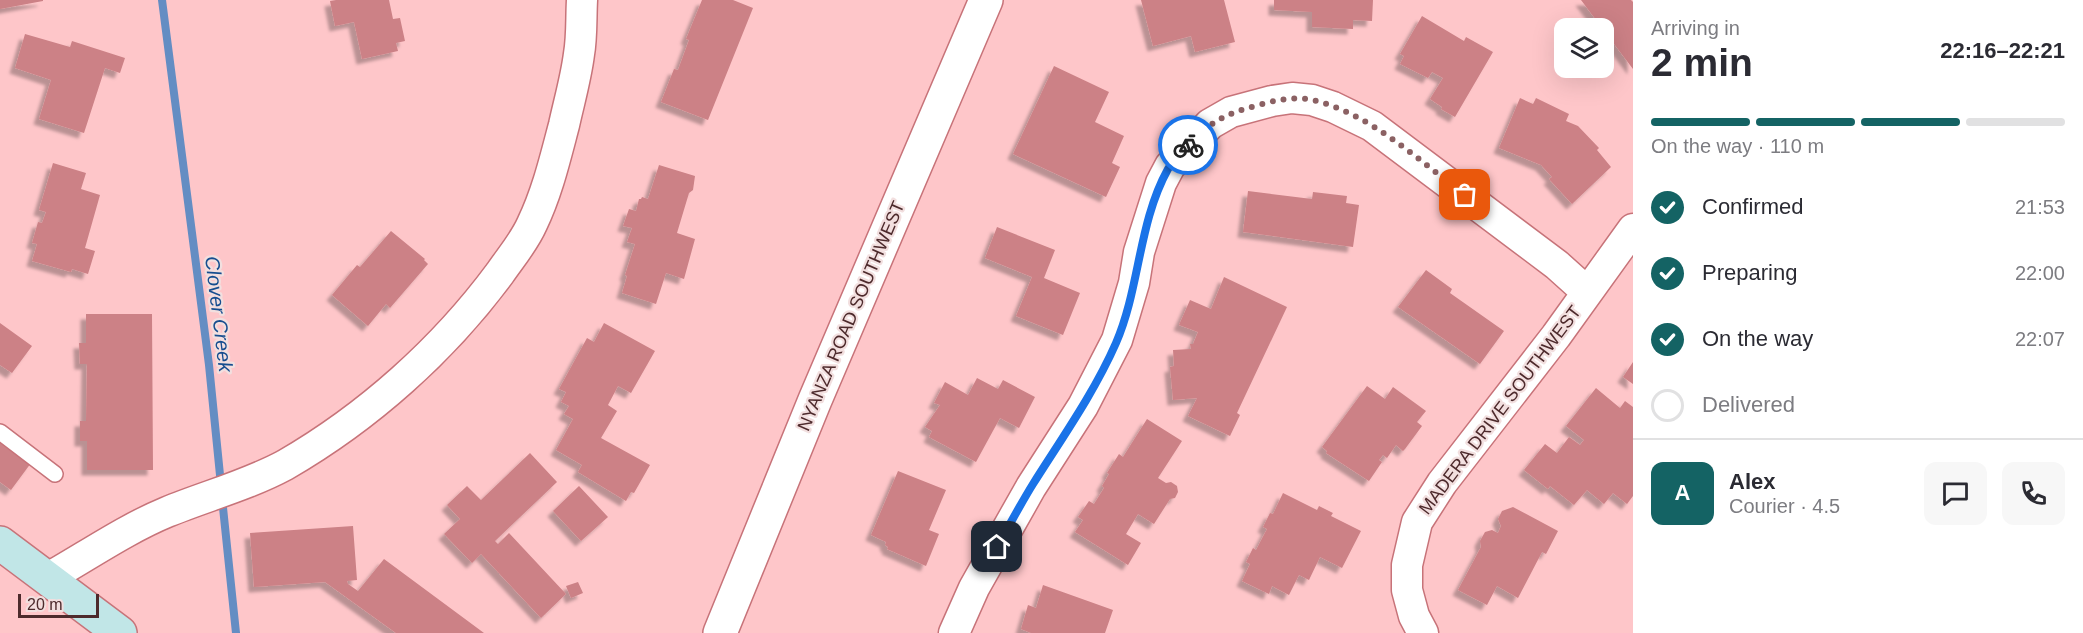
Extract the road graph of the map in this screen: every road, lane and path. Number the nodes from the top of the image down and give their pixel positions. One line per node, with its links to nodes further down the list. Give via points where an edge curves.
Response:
1 (582, 0): 8 (street, via 580,53 553,166 531,226 450,333 375,402 324,439 262,476 165,513)
2 (986, 0): 10 (street, NYANZA ROAD SOUTHWEST)
3 (1633, 229): 4 (street, MADERA DRIVE SOUTHWEST)
4 (1587, 292): 11 (street, MADERA DRIVE SOUTHWEST, via 1557,265 1372,126 1333,107 1292,98 1231,112 1210,124 1170,166 1139,252 1117,340 1083,406 980,577); 12 (street, MADERA DRIVE SOUTHWEST, via 1416,522 1407,565 1407,590)
5 (0, 432): 6 (lane)
6 (55, 474)
7 (0, 543): 8 (main road)
8 (48, 578): 9 (main road)
9 (120, 633)
10 (720, 633)
11 (954, 633)
12 (1423, 633)

